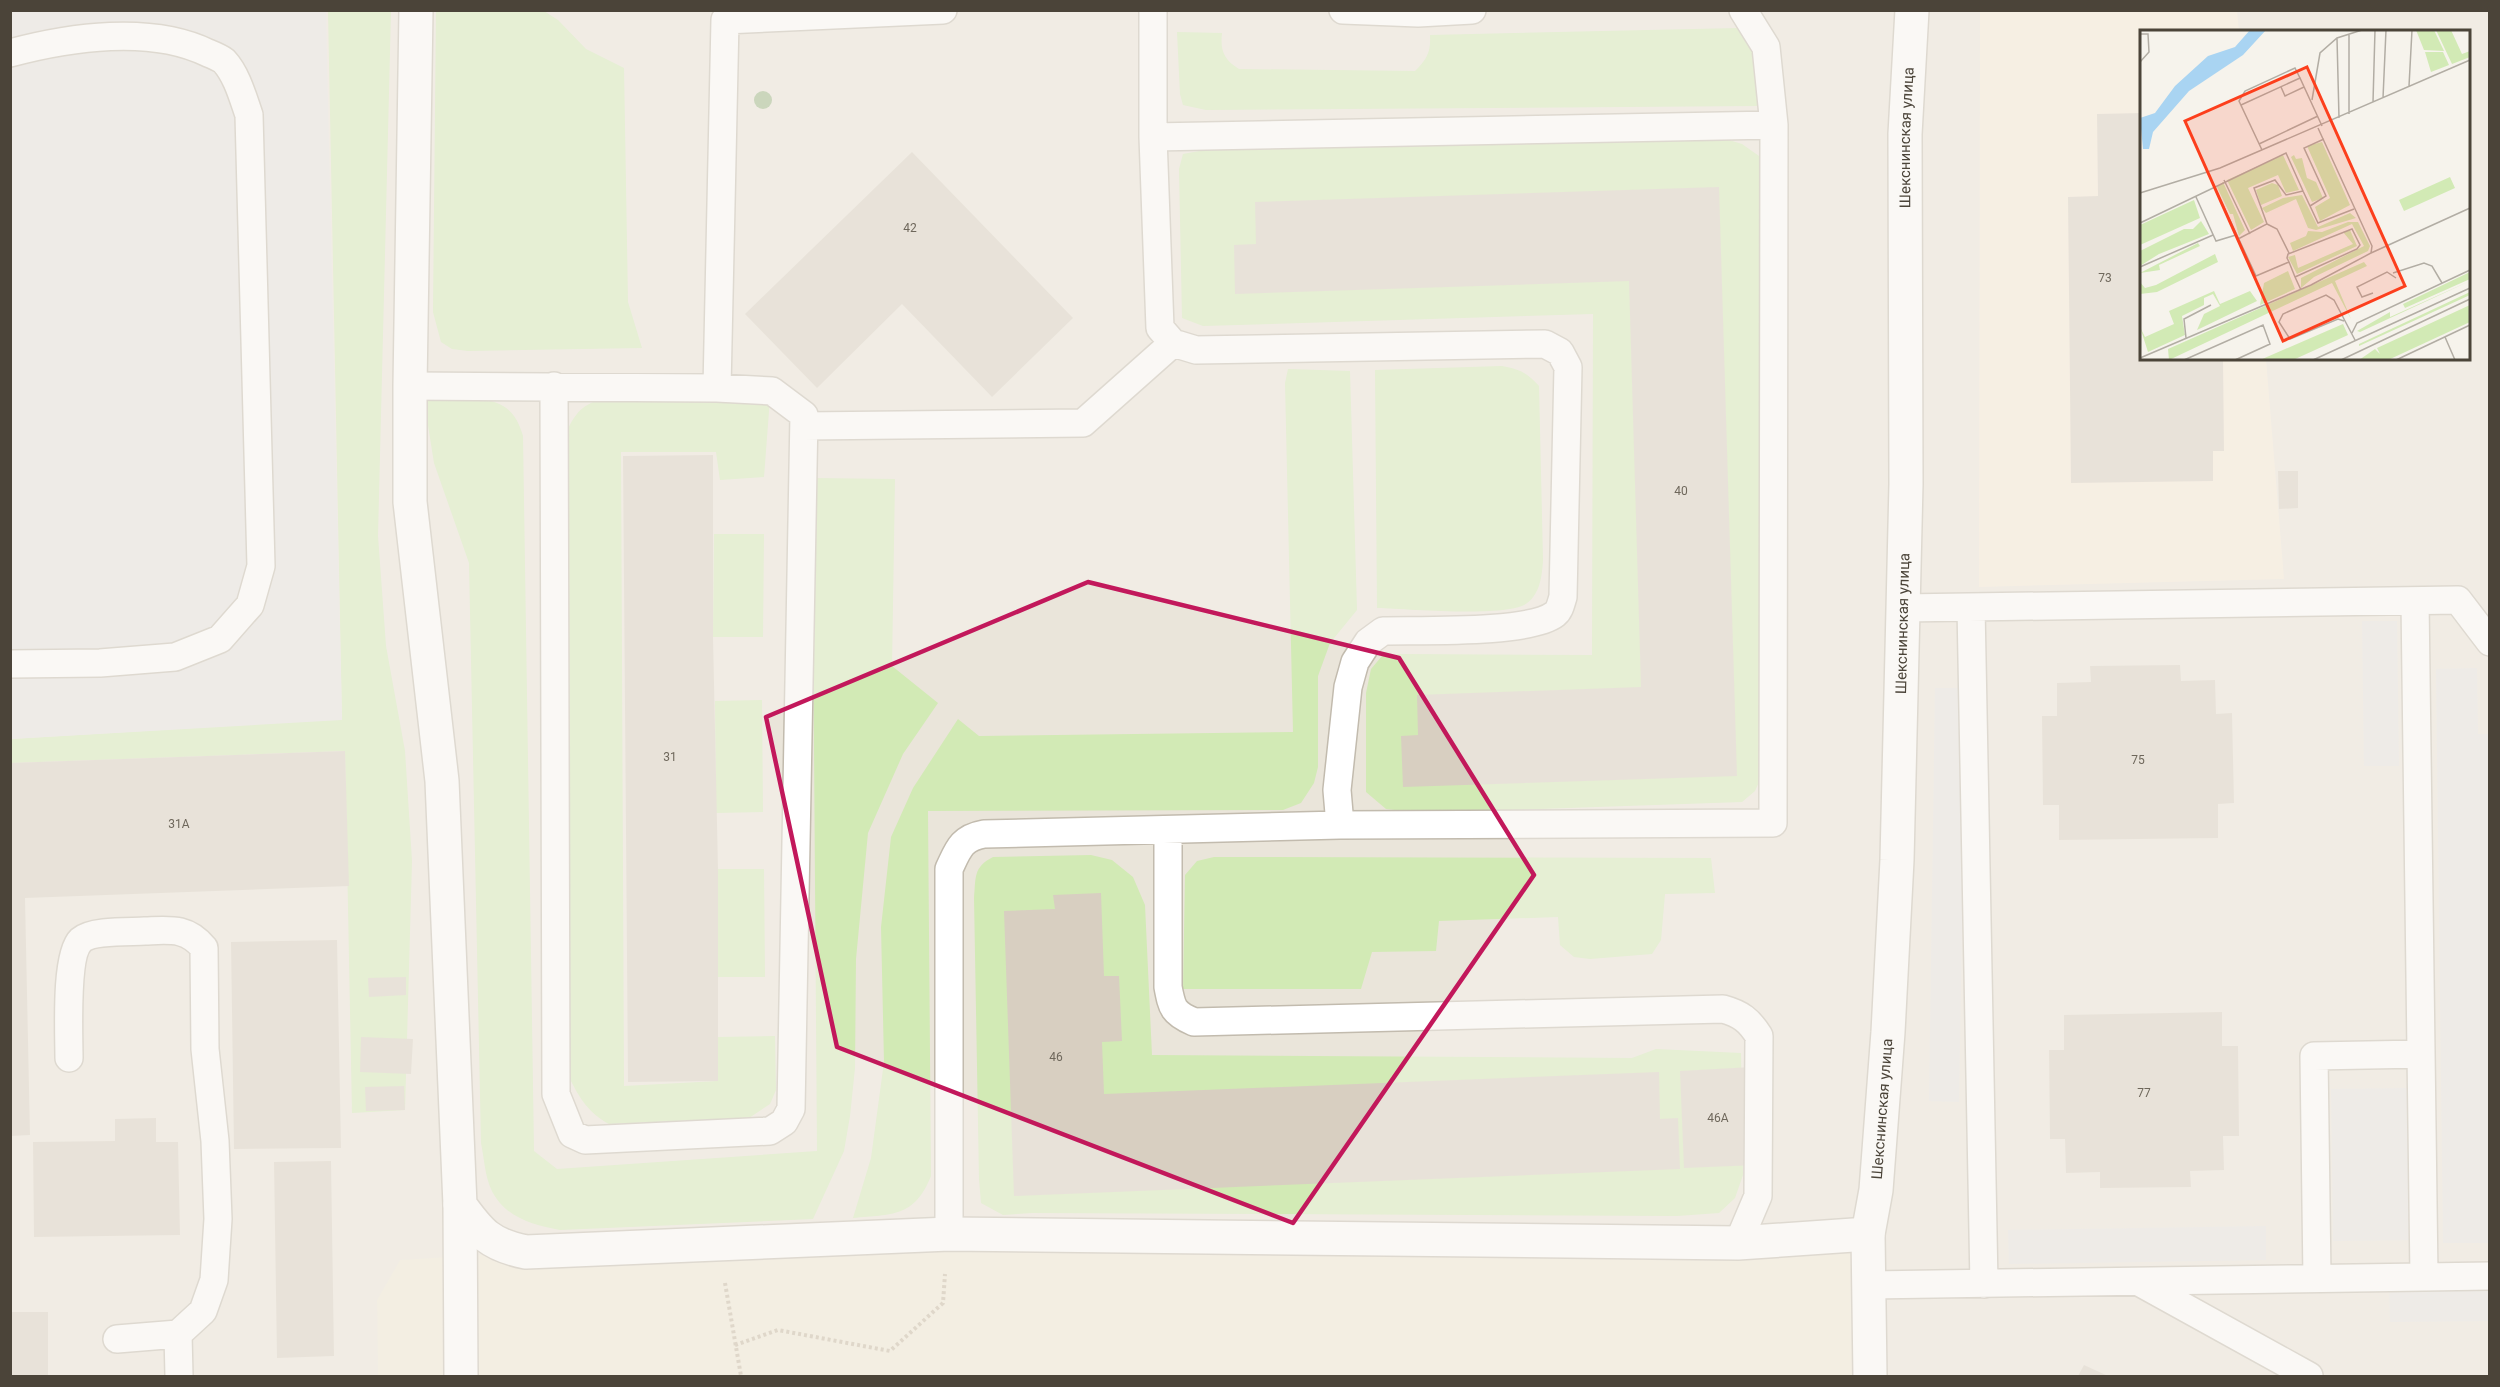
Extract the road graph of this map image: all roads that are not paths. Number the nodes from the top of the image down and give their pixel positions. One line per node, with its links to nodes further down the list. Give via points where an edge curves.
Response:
1 (416, 10): 12 (street)
2 (943, 10): 14 (lane, via 725,20)
3 (1153, 10): 10 (lane)
4 (1343, 10): 5 (lane)
5 (1472, 10)
6 (1743, 10): 9 (lane, via 1766,47)
7 (1912, 10): 18 (street, Шекснинская улица, via 1905,134)
8 (10, 53): 20 (lane, via 40,45 119,36 159,37 193,46 223,61 238,85 249,115 261,566 250,605 220,639 175,657)
9 (1774, 125): 10 (lane); 21 (lane, via 1773,823)
10 (1153, 137): 11 (lane, via 1160,328)
11 (1173, 343): 15 (lane, via 1083,423); 21 (lane, via 1196,350 1545,344 1560,352 1568,367 1563,597 1558,612 1545,620 1517,627 1383,631 1368,642 1355,662 1348,687 1337,790)
12 (410, 386): 13 (lane); 25 (street, via 410,502 442,781)
13 (554, 386): 14 (lane); 15 (lane, via 556,1094 572,1134 585,1140 771,1131 784,1122 791,1109)
14 (717, 388): 15 (lane, via 772,391 804,415)
15 (804, 426)
16 (2415, 601): 17 (lane); 19 (lane, via 2458,600); 23 (lane)
17 (1971, 607): 18 (lane); 33 (lane)
18 (1903, 608): 27 (street, Шекснинская улица, via 1888,1032 1876,1190)
19 (2490, 642)
20 (10, 664)
21 (1340, 825): 22 (lane)
22 (1167, 830): 26 (lane, via 984,834 970,837 959,848 949,869); 28 (lane, via 1168,987 1172,1008 1194,1022 1723,1009 1740,1014 1759,1036 1758,1196)
23 (2421, 1054): 30 (lane); 31 (lane, via 2314,1056)
24 (69, 1058): 35 (lane, via 71,959 81,940 95,934 176,930 195,937 204,948 205,1049 218,1219 214,1280 203,1311)
25 (460, 1204): 26 (street, via 478,1231 493,1242 526,1252); 38 (street)
26 (949, 1234): 28 (street)
27 (1868, 1234): 28 (street); 34 (street, Шекснинская улица)
28 (1737, 1243)
29 (2490, 1276): 30 (lane)
30 (2424, 1277): 31 (lane)
31 (2317, 1278): 32 (lane)
32 (2138, 1281): 33 (lane); 40 (lane)
33 (1984, 1284): 34 (lane)
34 (1869, 1285): 39 (street, Шекснинская улица)
35 (178, 1334): 36 (lane); 37 (lane)
36 (117, 1339)
37 (179, 1377)
38 (461, 1377)
39 (1870, 1377)
40 (2309, 1377)

